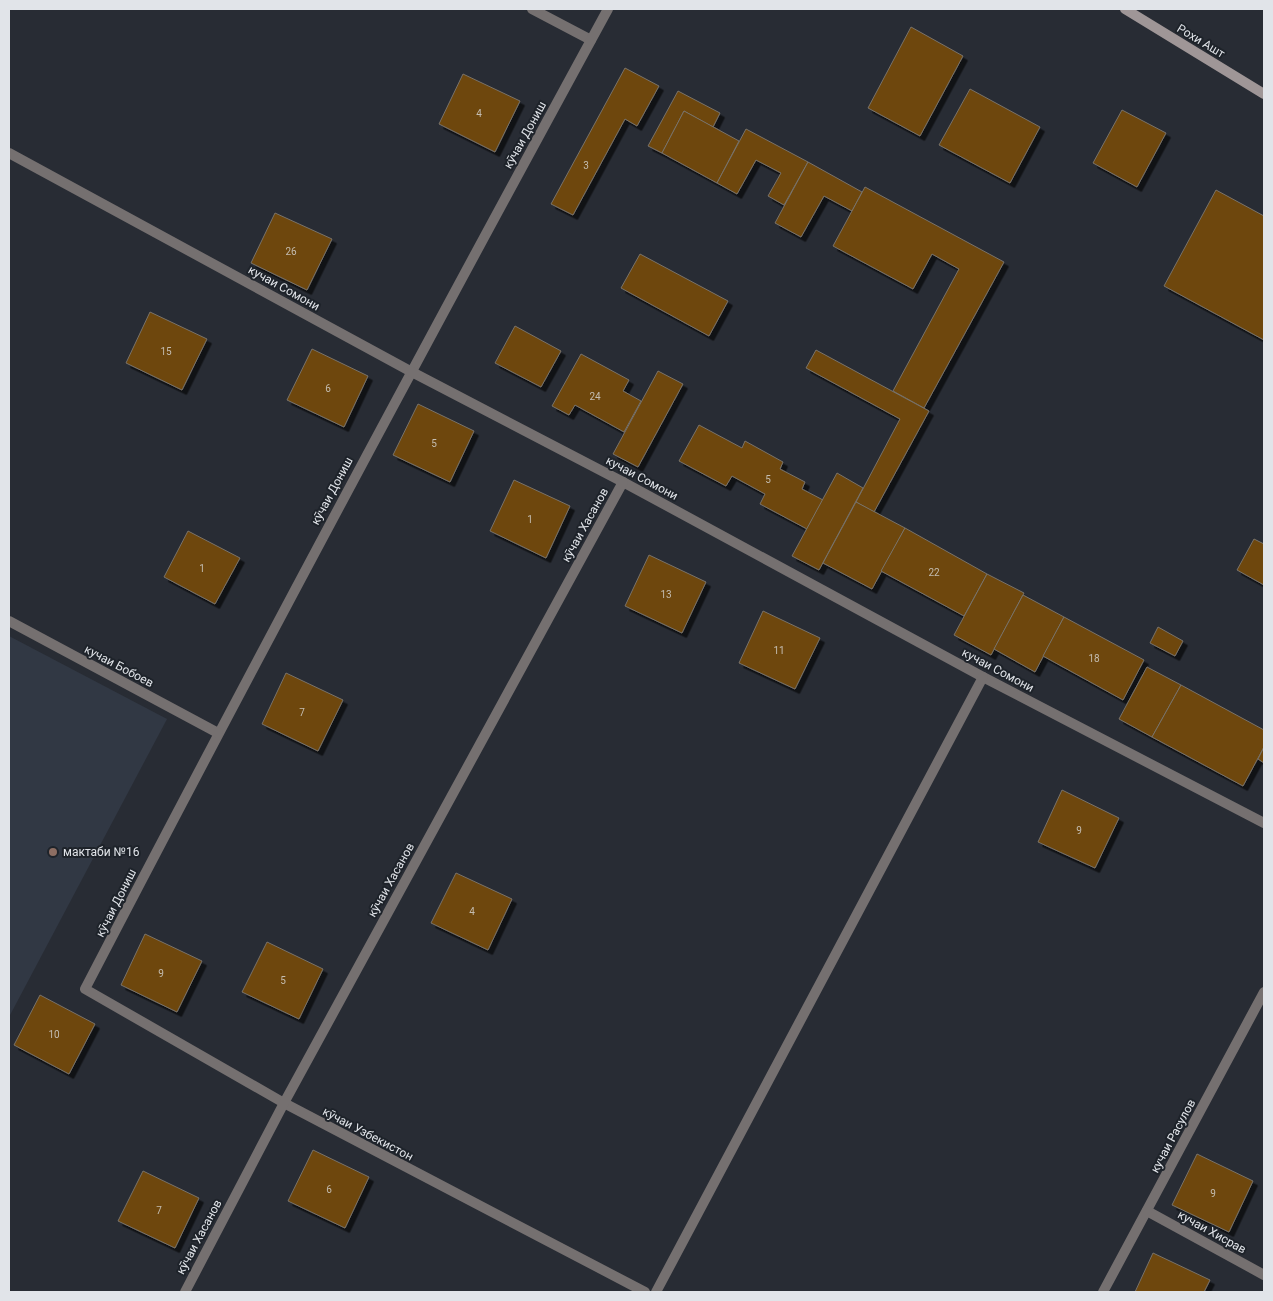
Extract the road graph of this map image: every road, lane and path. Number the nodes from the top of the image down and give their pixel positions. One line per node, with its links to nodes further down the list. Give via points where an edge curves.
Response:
1 (532, 9): 4 (street)
2 (608, 9): 4 (street, кӯчаи Дониш)
3 (1125, 9): 5 (main road, Рохи Ашт)
4 (591, 40): 7 (street, кӯчаи Дониш)
5 (1264, 94)
6 (9, 153): 7 (street, кучаи Сомони)
7 (410, 371): 8 (street, кучаи Сомони); 11 (street, кӯчаи Дониш)
8 (623, 482): 10 (street, кучаи Сомони); 15 (street, кӯчаи Хасанов)
9 (9, 621): 11 (street, кучаи Бобоев)
10 (983, 677): 12 (street, кучаи Сомони); 20 (street)
11 (218, 734): 13 (street, кӯчаи Дониш)
12 (1264, 823)
13 (85, 989): 15 (street, кӯчаи Узбекистон)
14 (1264, 992): 16 (street, кучаи Расулов)
15 (284, 1103): 18 (street, кӯчаи Хасанов); 19 (street, кӯчаи Узбекистон)
16 (1147, 1211): 17 (street, кучаи Хисрав); 21 (street, кучаи Расулов)
17 (1264, 1275)
18 (185, 1292)
19 (645, 1292)
20 (656, 1292)
21 (1103, 1292)

